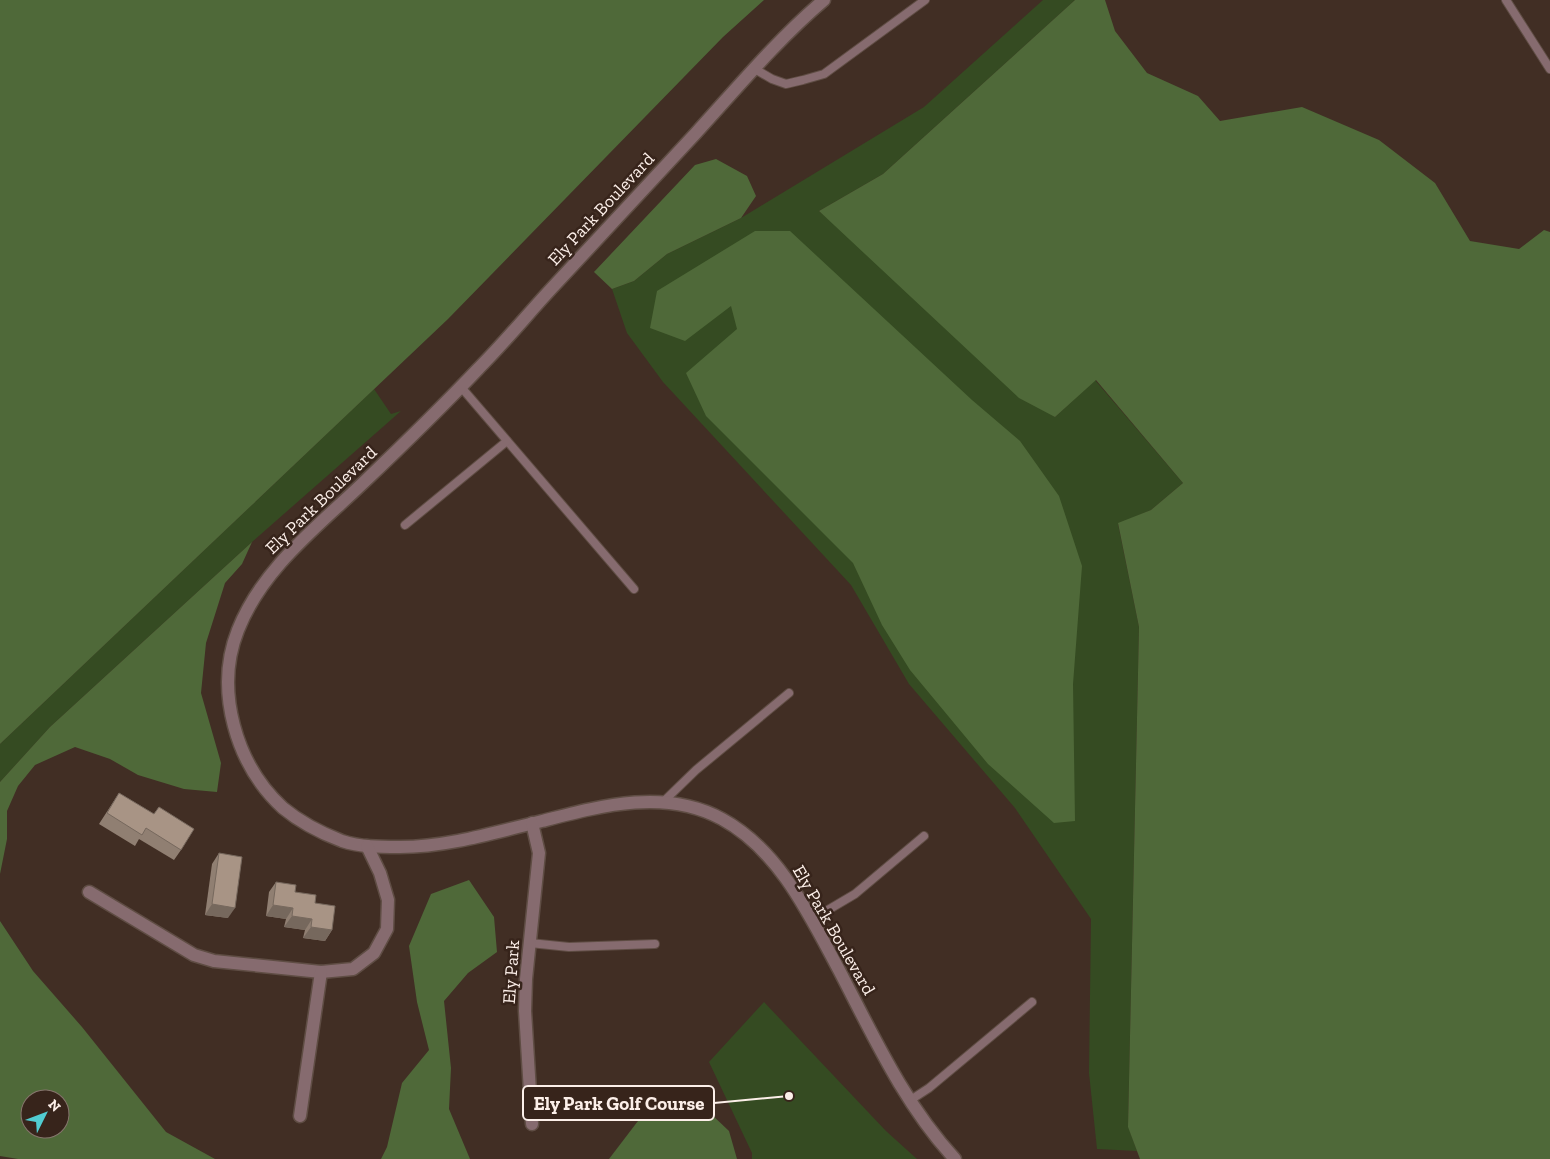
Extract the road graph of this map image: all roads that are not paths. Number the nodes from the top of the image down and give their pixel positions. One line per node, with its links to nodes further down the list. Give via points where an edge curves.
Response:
1 (824, 0): 4 (street, Ely Park Boulevard)
2 (925, 0): 4 (lane, via 824,74 786,84)
3 (1506, 0): 5 (lane)
4 (752, 68): 6 (street, Ely Park Boulevard, via 698,131)
5 (1550, 69)
6 (461, 387): 7 (lane); 14 (street, Ely Park Boulevard, via 280,562 248,606 231,653 228,692 235,730 257,778 283,807 308,826 345,842)
7 (507, 441): 8 (lane); 9 (lane)
8 (405, 525)
9 (634, 589)
10 (789, 693): 11 (lane, via 696,770)
11 (662, 803): 12 (street, Ely Park Boulevard, via 643,801 606,805); 16 (street, Ely Park Boulevard, via 682,805 723,819 754,842 782,872)
12 (532, 823): 14 (street, Ely Park Boulevard, via 424,847); 17 (street, Ely Park, via 539,853)
13 (924, 836): 16 (lane, via 855,894)
14 (367, 846): 19 (street, via 388,900 387,929 374,953 353,969)
15 (90, 892): 19 (street, via 194,956)
16 (811, 920): 21 (street, Ely Park Boulevard)
17 (530, 943): 18 (lane, via 569,947); 23 (street, Ely Park, via 525,1011)
18 (655, 944)
19 (321, 972): 22 (street)
20 (1032, 1002): 21 (lane)
21 (909, 1101): 24 (street, Ely Park Boulevard, via 934,1137)
22 (300, 1116)
23 (532, 1124)
24 (955, 1159)

